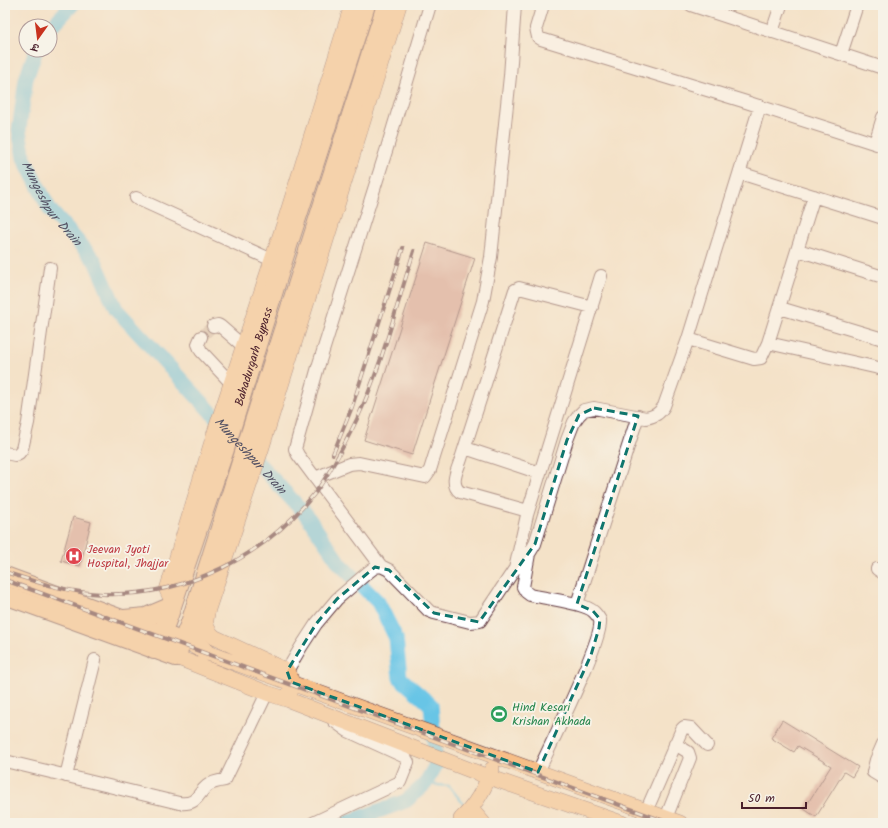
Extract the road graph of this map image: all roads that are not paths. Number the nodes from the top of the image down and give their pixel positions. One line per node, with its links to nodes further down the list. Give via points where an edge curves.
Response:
1 (352, 5): 22 (main road)
2 (366, 5): 36 (highway, Bahadurgarh Bypass, via 284,258)
3 (386, 5): 41 (highway, Bahadurgarh Bypass, via 249,436)
4 (399, 5): 41 (main road, via 261,450)
5 (430, 5): 42 (street, via 318,366 296,446 296,452)
6 (515, 5): 42 (street, via 488,279 428,474 425,477 359,463 349,464)
7 (543, 5): 14 (street, via 536,28 541,39)
8 (690, 5): 11 (street)
9 (781, 5): 11 (street)
10 (857, 5): 12 (street)
11 (772, 32): 12 (street)
12 (841, 54): 13 (street)
13 (883, 68)
14 (760, 106): 16 (street); 17 (street)
15 (883, 117): 16 (street)
16 (879, 144)
17 (740, 173): 18 (street); 30 (street)
18 (814, 196): 20 (street); 21 (street)
19 (136, 198): 22 (street)
20 (883, 218)
21 (798, 250): 25 (street); 27 (street)
22 (272, 260): 33 (main road)
23 (50, 268): 39 (street, via 22,449 14,455)
24 (601, 276): 26 (street)
25 (883, 277)
26 (592, 307): 38 (street, via 519,288 516,290); 40 (street)
27 (780, 308): 31 (street); 32 (street)
28 (213, 326): 33 (street, via 220,326)
29 (201, 336): 35 (street, via 198,344 201,351)
30 (688, 339): 32 (street, via 754,359 761,358); 37 (street, via 664,406 655,416)
31 (883, 339)
32 (768, 343): 34 (street)
33 (243, 346): 35 (main road)
34 (883, 369)
35 (231, 383): 36 (main road)
36 (229, 411): 49 (highway, Bahadurgarh Bypass)
37 (638, 416): 44 (street, via 594,408 584,410 579,415 567,440 535,544); 50 (street)
38 (464, 448): 40 (street); 43 (street, via 454,482 456,489)
39 (5, 453)
40 (540, 473): 43 (street)
41 (244, 475): 52 (highway, Bahadurgarh Bypass); 57 (main road, via 205,623 214,637)
42 (316, 478): 45 (street)
43 (528, 511): 46 (street)
44 (529, 554): 46 (street); 50 (street, via 523,587 526,592 530,595)
45 (380, 566): 46 (street, via 389,570 429,610 470,622 478,622 483,618); 57 (street, via 375,567 337,599 316,624 301,647)
46 (514, 570)
47 (5, 576): 51 (highway)
48 (5, 595): 53 (highway, via 127,640)
49 (173, 604): 51 (highway, via 146,617); 53 (highway, Bahadurgarh Bypass)
50 (577, 604): 67 (street, via 594,611 600,619 599,628 591,655)
51 (121, 619): 53 (highway)
52 (190, 623): 54 (highway, Bahadurgarh Bypass); 55 (highway, via 197,641)
53 (158, 642): 54 (highway)
54 (180, 649): 55 (main road); 58 (main road)
55 (205, 652): 57 (main road)
56 (96, 660): 68 (street)
57 (289, 677): 59 (main road); 64 (main road, via 360,707)
58 (267, 694): 59 (main road); 68 (street, via 225,780 215,781 206,786 200,795 188,804)
59 (289, 700): 60 (main road)
60 (328, 716): 69 (main road); 73 (street, via 348,731 405,757 408,762 400,782)
61 (674, 744): 63 (street, via 684,727 691,728); 71 (street); 71 (street, via 688,752 690,758)
62 (883, 744): 70 (street, via 873,772)
63 (707, 745)
64 (495, 756): 67 (main road); 69 (main road)
65 (662, 756): 71 (street)
66 (5, 761): 68 (street)
67 (538, 772): 71 (main road)
68 (66, 776)
69 (486, 776): 72 (main road); 75 (main road)
70 (883, 778)
71 (651, 816): 76 (street); 77 (main road)
72 (464, 818): 74 (main road)
73 (313, 823)
74 (483, 823)
75 (622, 823)
76 (636, 823)
77 (680, 823)

